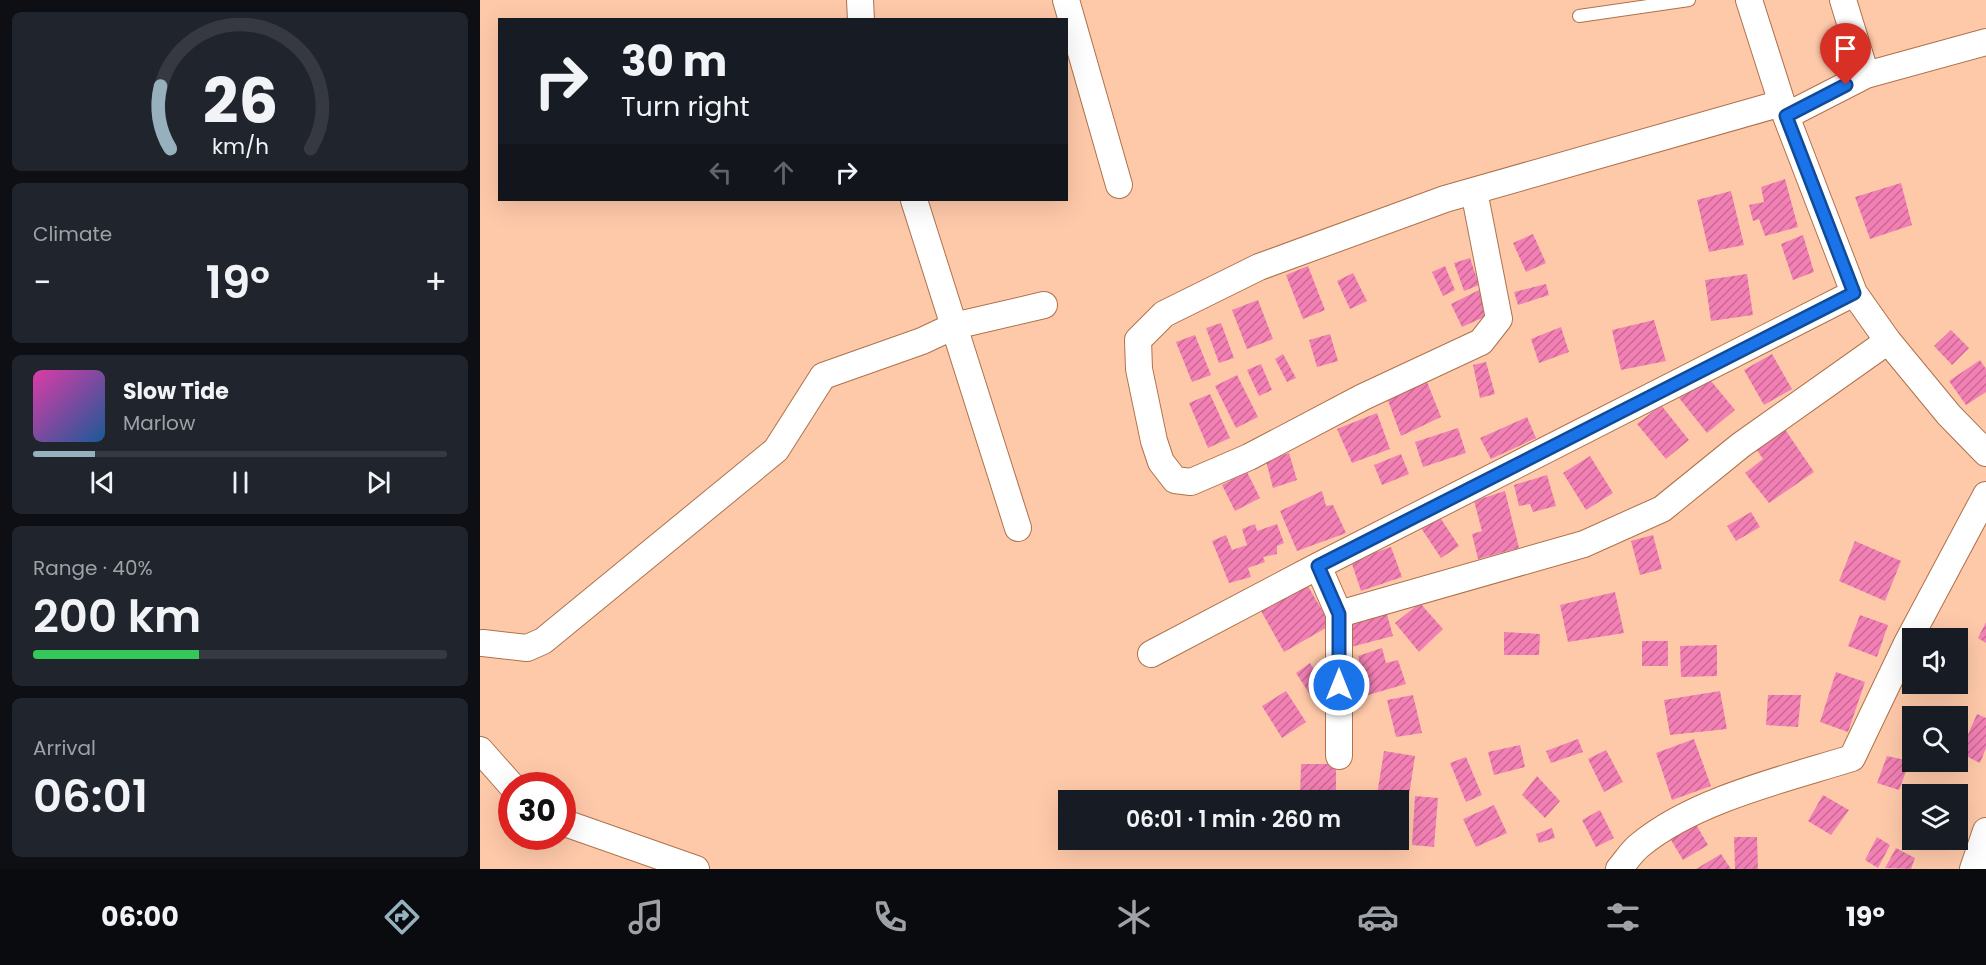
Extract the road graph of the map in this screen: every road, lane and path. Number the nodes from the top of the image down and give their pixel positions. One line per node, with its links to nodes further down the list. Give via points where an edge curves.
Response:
1 (860, 0): 7 (street)
2 (1066, 0): 11 (street)
3 (1689, 0): 6 (lane)
4 (1749, 0): 10 (street)
5 (1843, 0): 9 (street)
6 (1579, 16)
7 (861, 18)
8 (1986, 42): 9 (street)
9 (1866, 75): 10 (street)
10 (1784, 109): 12 (street); 14 (street)
11 (1119, 185)
12 (1474, 191): 12 (street, via 1499,319 1481,342 1363,397 1249,457 1191,482 1175,480 1161,462 1154,441 1139,369 1138,340 1164,314 1259,267)
13 (914, 201): 16 (street)
14 (1854, 293): 17 (street); 21 (street)
15 (1044, 305): 16 (street)
16 (954, 326): 20 (street); 23 (street, via 823,376 776,450 543,641 527,648)
17 (1888, 341): 18 (street); 22 (street, via 1662,509 1584,544)
18 (1986, 453)
19 (1986, 495): 31 (street, via 1907,643 1852,758 1685,815 1639,845)
20 (1018, 528)
21 (1318, 566): 22 (street); 24 (street)
22 (1339, 614): 26 (street)
23 (483, 643)
24 (1151, 654)
25 (480, 750): 27 (street)
26 (1339, 756)
27 (500, 772)
28 (576, 827): 30 (street)
29 (1986, 831): 32 (street)
30 (696, 869)
31 (1619, 869)
32 (1973, 869)

